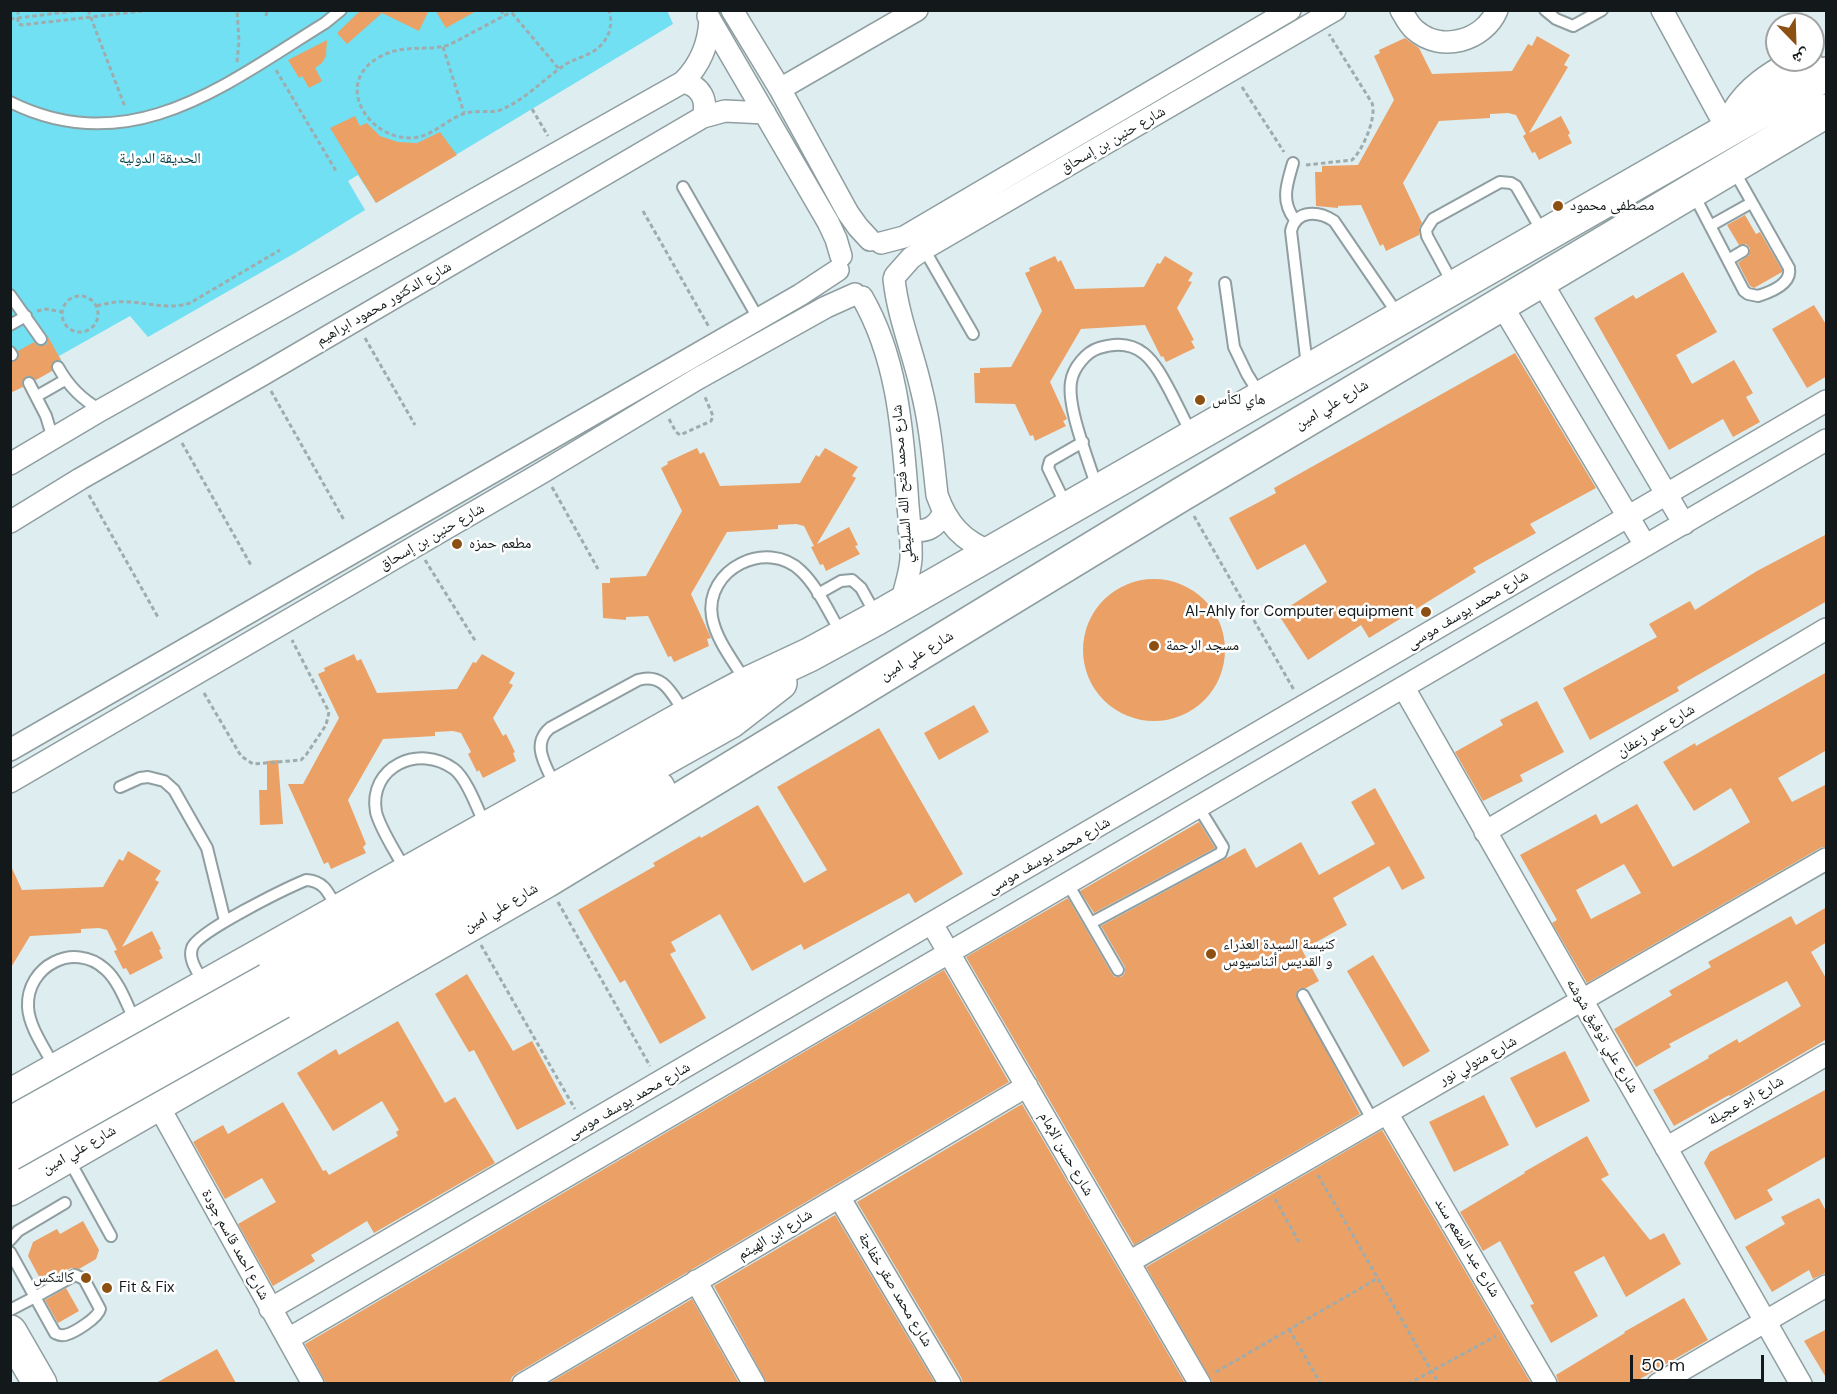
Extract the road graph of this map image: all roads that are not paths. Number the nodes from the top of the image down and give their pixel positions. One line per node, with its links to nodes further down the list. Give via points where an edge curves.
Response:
1 (341, 10): 16 (lane, via 234,79 187,104 147,119 103,124 59,120)
2 (732, 10): 15 (street)
3 (917, 10): 15 (street)
4 (1290, 10): 30 (street, شارع حنين بن إسحاق, via 904,237)
5 (1401, 10): 6 (street, via 1415,30 1443,42 1472,38 1485,29)
6 (1497, 10)
7 (1545, 10): 8 (lane, via 1573,26)
8 (1602, 10)
9 (1662, 10): 20 (street)
10 (707, 15): 14 (street, via 704,54); 18 (street)
11 (1328, 15): 31 (street, شارع حنين بن إسحاق)
12 (1783, 72): 20 (main road, via 1754,93)
13 (1827, 74): 20 (main road)
14 (683, 82): 19 (street, via 702,94); 55 (street)
15 (780, 89): 30 (street, via 848,213)
16 (10, 102)
17 (1827, 111): 23 (main road)
18 (765, 113): 19 (street, شارع الدكتور محمود ابراهيم, via 725,111); 34 (street, via 828,222)
19 (703, 117): 66 (street, شارع الدكتور محمود ابراهيم)
20 (1728, 131): 29 (main road)
21 (1827, 139): 23 (main road, شارع علي امين, via 1798,151)
22 (1293, 163): 27 (lane, via 1285,196)
23 (1742, 163): 25 (main road, شارع علي امين); 26 (lane)
24 (683, 186): 43 (lane)
25 (1692, 192): 28 (lane); 36 (main road, شارع علي امين)
26 (1752, 203): 28 (lane); 33 (lane, via 1790,276 1763,295 1753,296 1744,291)
27 (1295, 220): 44 (lane, via 1305,214 1322,215 1334,221); 49 (lane, via 1291,231)
28 (1710, 226): 33 (lane)
29 (1545, 236): 38 (main road); 38 (lane, via 1516,186 1506,182 1433,219 1428,224 1427,236)
30 (876, 241): 34 (street, via 858,241 848,247); 35 (street, via 894,257)
31 (924, 249): 35 (street, شارع حنين بن إسحاق); 46 (lane)
32 (1743, 251): 33 (lane)
33 (1728, 260)
34 (840, 263): 40 (street, via 841,280); 43 (street, شارع حنين بن إسحاق, via 810,289)
35 (895, 278): 40 (street, via 881,294); 64 (street, شارع محمد فتح الله السليطي, via 901,319 930,433 937,495)
36 (1541, 281): 41 (main road, شارع علي امين); 62 (street)
37 (1225, 283): 53 (lane, via 1234,347)
38 (1455, 287): 44 (main road)
39 (10, 296): 42 (lane)
40 (858, 296): 68 (street, شارع محمد فتح الله السليطي, via 879,332 897,394); 81 (street, شارع حنين بن إسحاق, via 826,307 696,379)
41 (1501, 304): 65 (street); 76 (main road, شارع علي امين)
42 (26, 316): 45 (lane); 47 (lane)
43 (758, 318): 80 (street, شارع حنين بن إسحاق)
44 (1400, 319): 49 (main road)
45 (10, 325)
46 (973, 334)
47 (41, 339)
48 (58, 367): 50 (lane)
49 (1308, 372): 53 (main road)
50 (65, 380): 52 (lane); 55 (lane)
51 (29, 383): 52 (lane)
52 (37, 396): 57 (lane)
53 (1261, 398): 56 (main road)
54 (1827, 401): 62 (street, شارع محمد يوسف موسى)
55 (101, 410): 57 (street)
56 (1193, 437): 59 (lane, via 1151,358 1135,347 1115,343 1095,349 1080,362 1071,380 1071,400); 61 (main road)
57 (52, 440): 60 (street)
58 (1827, 440): 67 (street)
59 (1083, 442): 61 (lane); 63 (lane, via 1048,465)
60 (10, 464)
61 (1098, 491): 63 (main road)
62 (1666, 494): 65 (street, شارع محمد يوسف موسى); 67 (street)
63 (1068, 508): 70 (main road)
64 (944, 512): 68 (street, via 933,527); 70 (street, شارع محمد فتح الله السليطي, via 965,539)
65 (1628, 516): 69 (street); 93 (street, شارع محمد يوسف موسى)
66 (10, 522)
67 (1684, 524): 69 (street)
68 (909, 529): 72 (street, شارع محمد فتح الله السليطي, via 911,560)
69 (1645, 545): 78 (street)
70 (991, 552): 72 (main road)
71 (818, 594): 72 (lane, via 841,581 852,580); 74 (lane); 77 (lane, via 801,570 782,559 761,556 740,562 724,576 714,594 712,616 718,636)
72 (889, 611): 74 (main road)
73 (1827, 629): 86 (street, شارع عمر زعفان)
74 (843, 636): 75 (main road)
75 (809, 655): 77 (main road); 97 (main road, via 731,721)
76 (900, 666): 97 (main road, via 841,687 798,709); 105 (main road, شارع علي امين, via 546,881)
77 (747, 684): 79 (main road)
78 (1404, 688): 84 (street); 86 (street, شارع علي توفيق شوشه)
79 (687, 716): 83 (main road); 83 (lane, via 663,682 648,677 550,728 543,733 540,749)
80 (10, 750)
81 (10, 782)
82 (120, 787): 91 (lane, via 148,777 164,781 174,790 207,848)
83 (557, 789): 85 (main road)
84 (1199, 808): 89 (street); 92 (lane, via 1223,847 1221,853)
85 (487, 828): 88 (main road); 88 (lane, via 456,771 440,760 420,757 401,762 386,775 377,792 376,812)
86 (1485, 832): 99 (street, شارع علي توفيق شوشه)
87 (1827, 859): 99 (street, شارع متولي نور)
88 (406, 873): 90 (main road)
89 (1068, 885): 92 (lane); 94 (street)
90 (339, 912): 91 (lane, via 323,884 306,880); 96 (main road)
91 (225, 921): 96 (lane, via 191,949)
92 (1091, 923): 95 (lane)
93 (932, 924): 94 (street, شارع حسن الإمام); 121 (street, شارع محمد يوسف موسى)
94 (950, 954): 103 (street, شارع حسن الإمام); 125 (street)
95 (1118, 970)
96 (205, 986): 100 (main road)
97 (275, 991): 107 (main road, bridge); 109 (main road, bridge)
98 (1303, 995): 106 (lane)
99 (1583, 1002): 106 (street, شارع متولي نور); 108 (street, شارع علي توفيق شوشه)
100 (137, 1024): 102 (main road); 102 (lane, via 106,969 90,959 71,957 53,961 38,973 29,990 27,1009)
101 (1827, 1055): 108 (street, شارع ابو عجيلة)
102 (56, 1069): 104 (main road)
103 (1027, 1086): 112 (street, شارع ابن الهيثم); 117 (street, شارع حسن الإمام)
104 (14, 1094): 110 (main road, via 15,1114 28,1143 46,1154)
105 (158, 1105): 110 (main road, شارع علي امين); 121 (street, شارع احمد قاسم جودة)
106 (1380, 1117): 117 (street, شارع متولي نور); 132 (street, شارع عبد المنعم سند)
107 (10, 1124)
108 (1666, 1148): 123 (street, شارع علي توفيق شوشه)
109 (10, 1154)
110 (67, 1157): 111 (main road, شارع علي امين); 114 (lane)
111 (10, 1189)
112 (839, 1197): 118 (street, شارع ابن الهيثم); 131 (street, شارع محمد صقر خفاجة)
113 (65, 1203): 115 (lane, via 18,1231)
114 (111, 1236)
115 (10, 1240)
116 (10, 1251): 120 (lane)
117 (1129, 1262): 126 (street, شارع حسن الإمام)
118 (696, 1281): 129 (street, شارع ابن الهيثم); 130 (street)
119 (1827, 1286): 123 (street)
120 (34, 1297): 120 (lane, via 70,1277 80,1276 100,1313 59,1335); 122 (lane)
121 (270, 1309): 125 (street, شارع احمد قاسم جودة)
122 (10, 1310)
123 (1764, 1322): 133 (street); 134 (street, شارع علي توفيق شوشه)
124 (10, 1332): 127 (main road)
125 (288, 1339): 128 (street, شارع احمد قاسم جودة)
126 (1199, 1382)
127 (40, 1383)
128 (313, 1383)
129 (523, 1383)
130 (754, 1383)
131 (950, 1383)
132 (1546, 1383)
133 (1658, 1383)
134 (1801, 1383)

